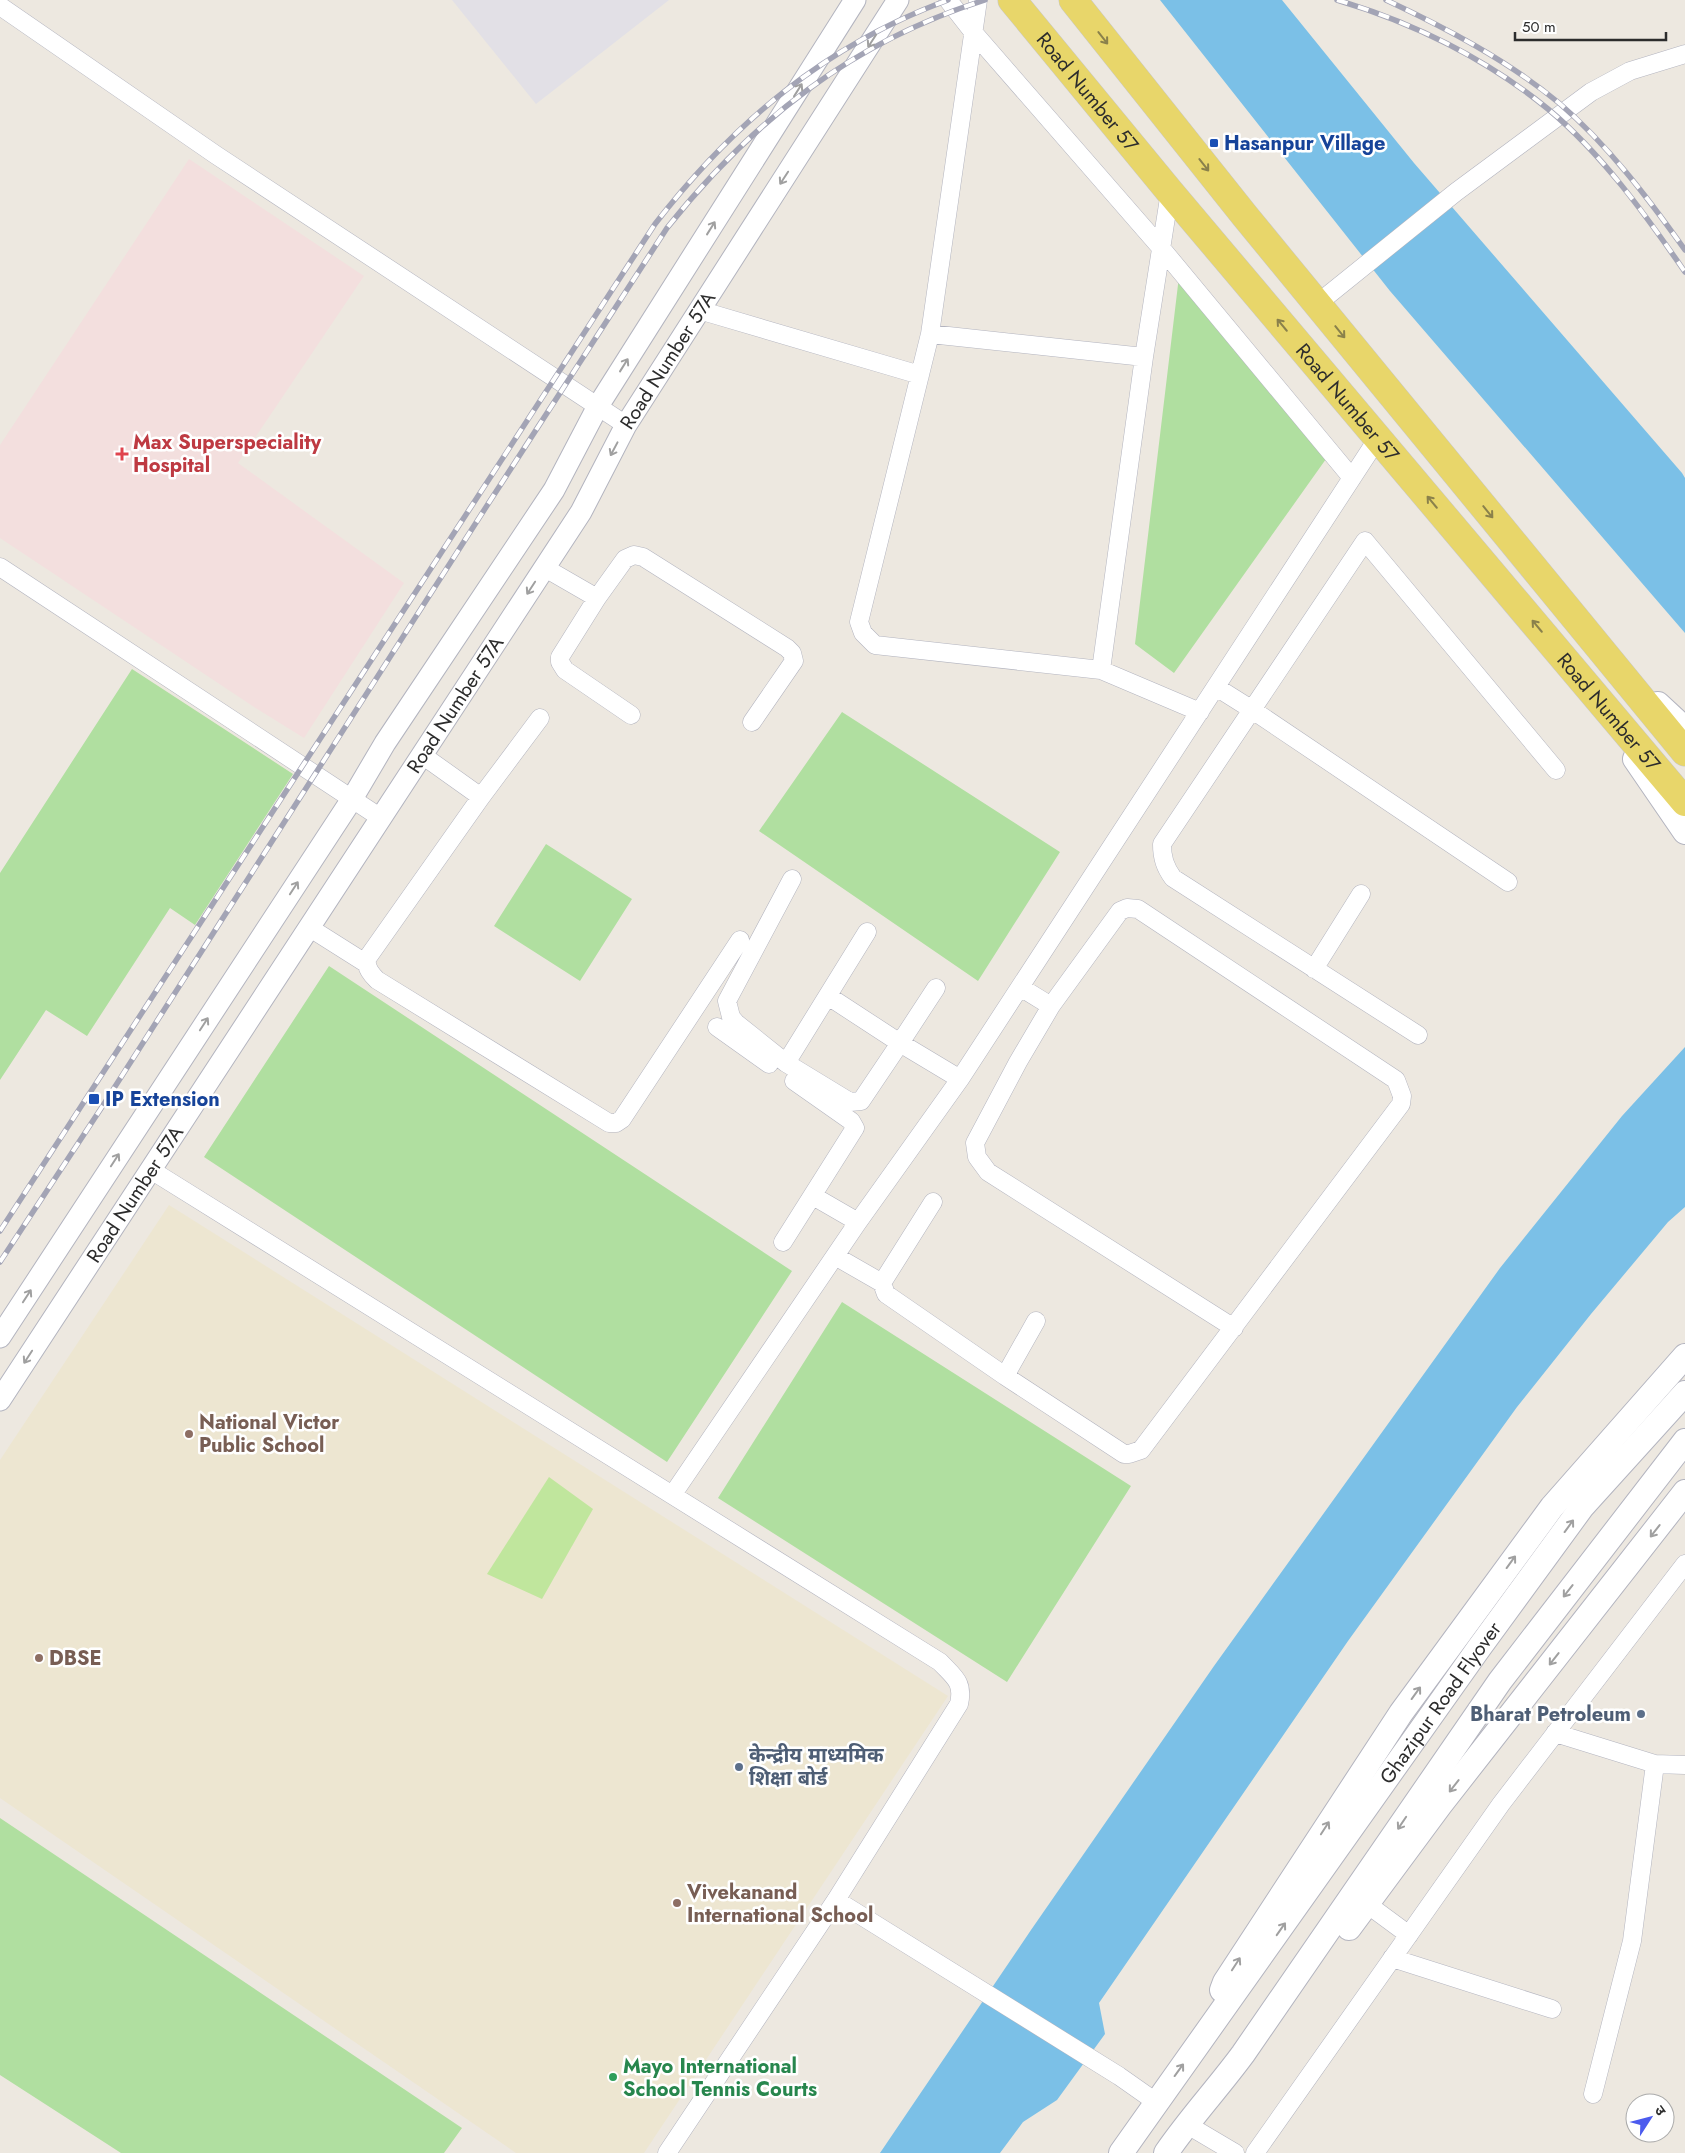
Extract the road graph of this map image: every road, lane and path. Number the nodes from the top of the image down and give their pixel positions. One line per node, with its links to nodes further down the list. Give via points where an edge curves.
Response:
1 (855, 0): 17 (street, Road Number 57A, one-way to 1)
2 (898, 0): 13 (street, Road Number 57A, one-way to 13)
3 (948, 0): 8 (street)
4 (978, 0): 8 (street)
5 (1012, 0): 10 (main road, Road Number 57)
6 (1073, 0): 12 (main road, Road Number 57, one-way to 12)
7 (0, 6): 17 (street, via 216,155)
8 (973, 32): 11 (street); 14 (street)
9 (1685, 54): 12 (street, via 1630,71 1591,92 1456,192)
10 (1170, 192): 11 (street); 19 (main road, Road Number 57, one-way to 10)
11 (1162, 249): 15 (street); 20 (street)
12 (1317, 304): 24 (main road, Road Number 57, one-way to 24)
13 (699, 310): 16 (street); 18 (street, Road Number 57A)
14 (930, 334): 15 (street); 16 (street)
15 (1144, 357): 26 (street)
16 (920, 375): 26 (street, via 860,622 863,633 876,645)
17 (598, 406): 18 (street); 38 (street, Road Number 57A, via 554,490 385,743)
18 (626, 425): 22 (street, Road Number 57A, one-way to 22, via 581,512)
19 (1378, 438): 20 (street); 25 (main road, Road Number 57, one-way to 19)
20 (1352, 478): 27 (street)
21 (0, 567): 38 (street)
22 (545, 568): 23 (street); 35 (street, Road Number 57A, one-way to 35)
23 (597, 598): 30 (street, via 560,657 560,662 565,670); 32 (street, via 625,559 634,555 643,557 787,648 794,661)
24 (1594, 642): 33 (main road); 34 (main road, Road Number 57)
25 (1568, 664): 39 (main road, Road Number 57); 41 (main road)
26 (1101, 670): 29 (street)
27 (1216, 687): 28 (street); 29 (street)
28 (1251, 709): 36 (street, via 1366,541); 43 (street); 49 (street, via 1162,844 1162,856 1173,878)
29 (1200, 712): 50 (street)
30 (632, 715)
31 (540, 718): 37 (street)
32 (752, 722)
33 (1685, 729)
34 (1685, 752)
35 (422, 755): 37 (street); 40 (street, Road Number 57A)
36 (1556, 770)
37 (482, 797): 48 (street, via 366,960)
38 (352, 799): 40 (street); 68 (street, Road Number 57A, one-way to 38)
39 (1685, 802)
40 (381, 818): 45 (street, Road Number 57A)
41 (1685, 832)
42 (792, 879): 57 (street, via 728,1001 731,1017 736,1023)
43 (1508, 882)
44 (1361, 894): 49 (street)
45 (310, 928): 48 (street); 59 (street, Road Number 57A)
46 (868, 932): 52 (street)
47 (740, 940): 48 (street, via 622,1119 616,1123 609,1123 377,980)
48 (367, 964)
49 (1314, 969): 55 (street)
50 (1020, 987): 53 (street); 58 (street)
51 (936, 988): 56 (street)
52 (828, 996): 56 (street); 57 (street)
53 (1051, 1006): 67 (street, via 975,1143 977,1157 988,1172); 67 (street, via 1120,910 1133,907 1396,1080 1402,1096 1401,1104)
54 (717, 1027): 60 (street, via 853,1125 854,1131)
55 (1418, 1036)
56 (900, 1043): 57 (street, via 857,1103); 58 (street)
57 (786, 1064)
58 (960, 1079): 62 (street)
59 (151, 1170): 72 (street, Road Number 57A, one-way to 72); 75 (street)
60 (813, 1196): 62 (street); 63 (street)
61 (933, 1202): 65 (street)
62 (858, 1222): 64 (street)
63 (783, 1242)
64 (835, 1256): 65 (street); 75 (street)
65 (882, 1283): 70 (street, via 890,1298)
66 (1036, 1321): 70 (street)
67 (1234, 1328): 70 (street, via 1141,1450 1129,1454 1124,1454)
68 (0, 1337)
69 (1685, 1356): 85 (main road, one-way to 69, via 1224,1982 1401,1713 1552,1507)
70 (1004, 1376)
71 (1685, 1393): 85 (main road, Ghazipur Road Flyover, one-way to 71, via 1582,1507)
72 (0, 1400)
73 (1684, 1441): 86 (main road, Ghazipur Road Flyover, one-way to 86, via 1500,1681)
74 (1685, 1492): 81 (main road, one-way to 81, via 1440,1805)
75 (673, 1494): 80 (street, via 940,1662 956,1678 962,1691 959,1704)
76 (1685, 1564): 77 (street)
77 (1555, 1733): 78 (street); 82 (street)
78 (1655, 1764): 79 (street); 87 (street, via 1632,1941)
79 (1685, 1765)
80 (836, 1900): 88 (street, via 1120,2076); 90 (street)
81 (1367, 1904): 82 (street); 86 (main road, via 1283,2015)
82 (1409, 1934): 83 (street)
83 (1392, 1958): 84 (street); 94 (street)
84 (1552, 2009)
85 (1212, 2025): 88 (main road, Ghazipur Road Flyover, one-way to 85)
86 (1243, 2054): 89 (main road)
87 (1592, 2094)
88 (1156, 2102): 91 (main road, Ghazipur Road Flyover)
89 (1186, 2124): 92 (main road); 93 (street)
90 (667, 2153)
91 (1121, 2153)
92 (1166, 2153)
93 (1235, 2153)
94 (1256, 2153)

